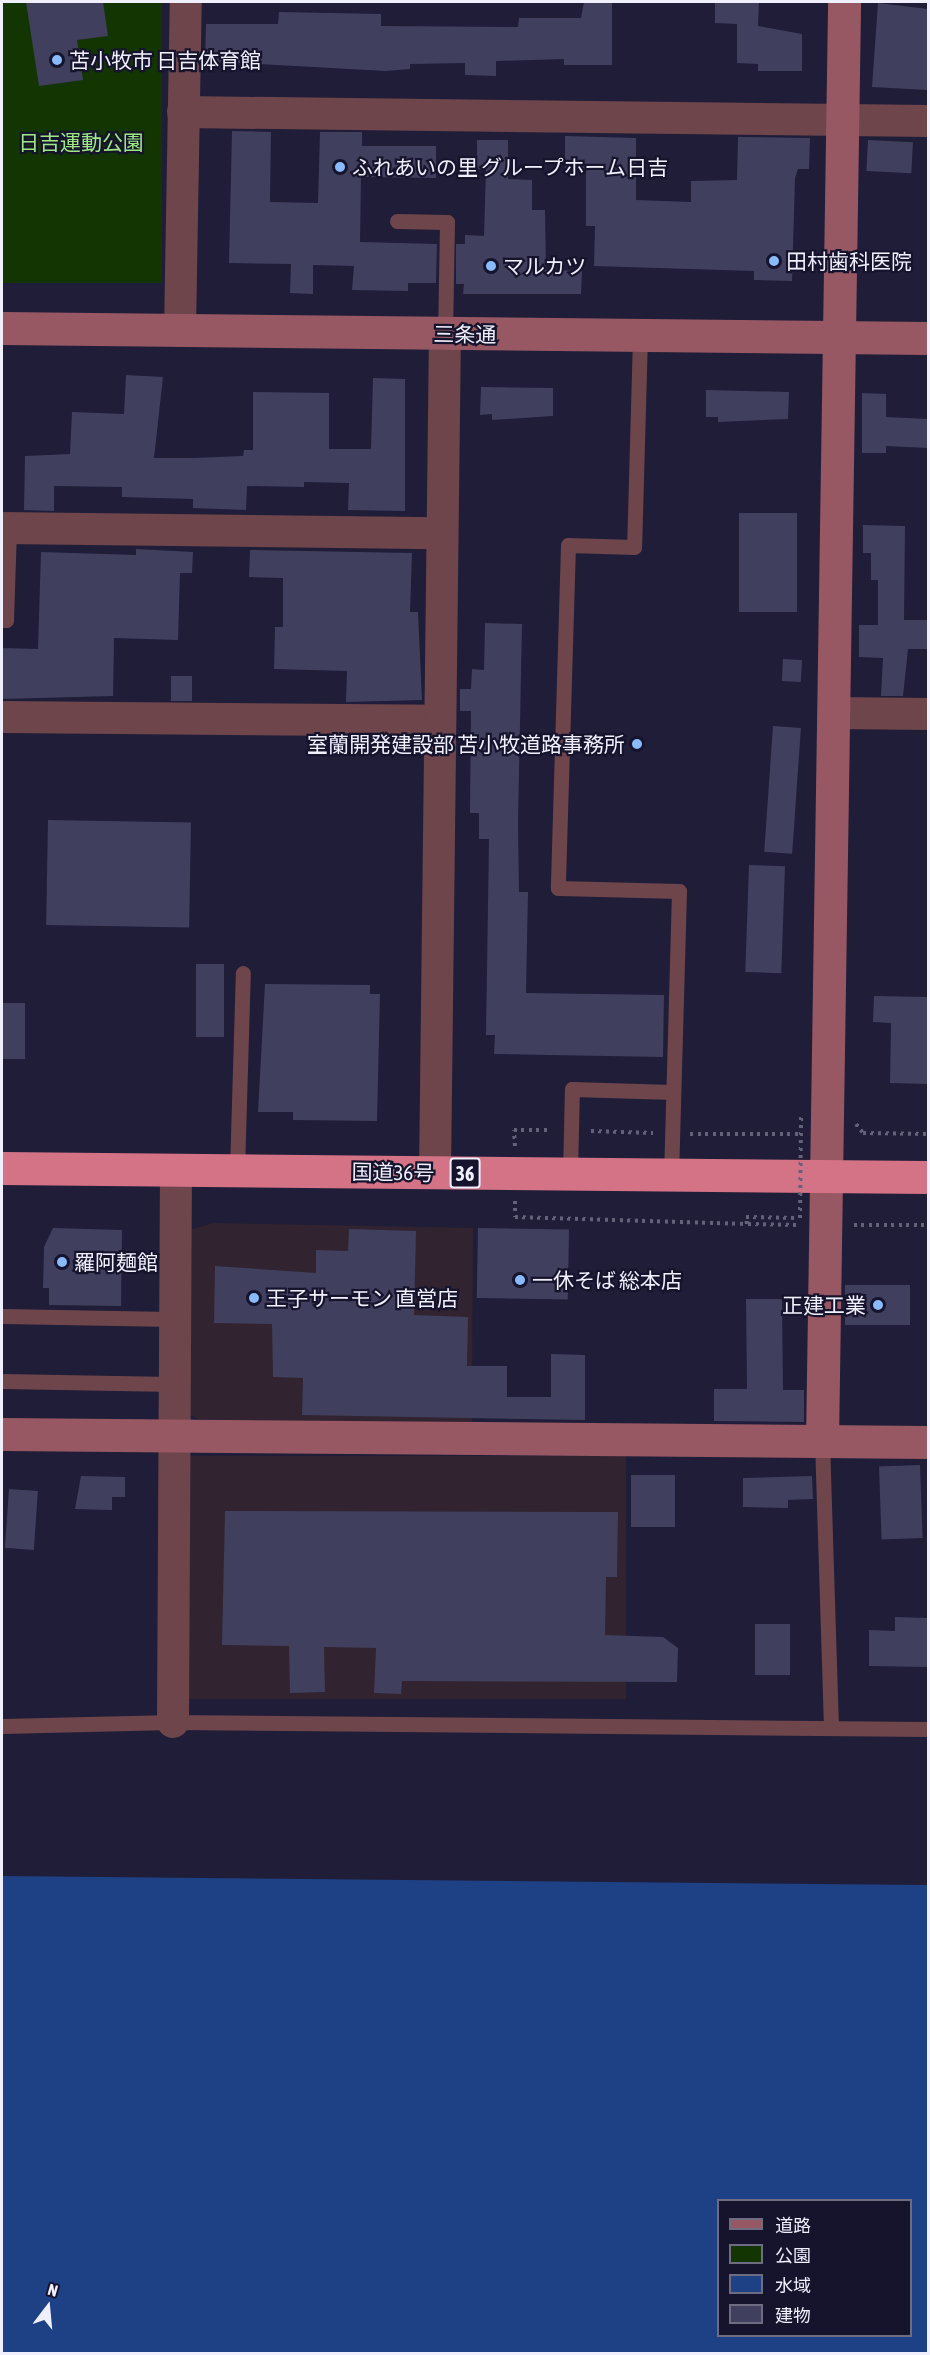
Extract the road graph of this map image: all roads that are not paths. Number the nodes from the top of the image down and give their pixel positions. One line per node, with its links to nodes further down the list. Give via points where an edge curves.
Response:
1 (186, 2): 3 (street)
2 (844, 2): 4 (street)
3 (183, 112): 4 (street); 8 (street)
4 (842, 120): 5 (street); 11 (street)
5 (928, 121)
6 (397, 221): 9 (lane, via 447,222)
7 (2, 328): 8 (street, 三条通)
8 (180, 331): 9 (street, 三条通)
9 (445, 334): 10 (street, 三条通); 14 (street)
10 (640, 336): 11 (street, 三条通); 21 (lane, via 634,547 568,545 558,888 679,891)
11 (841, 337): 12 (street, 三条通); 16 (street)
12 (928, 338)
13 (5, 528): 14 (street); 15 (lane, via 6,620)
14 (439, 533): 19 (street)
15 (2, 620)
16 (834, 713): 17 (street); 28 (street, via 814,1116)
17 (928, 714)
18 (2, 717): 19 (street)
19 (439, 721): 25 (street)
20 (243, 972): 24 (lane)
21 (673, 1092): 26 (lane, via 572,1089); 27 (lane)
22 (2, 1167): 23 (highway, 国道36号 / 36)
23 (176, 1170): 24 (highway, 国道36号 / 36); 31 (street)
24 (237, 1170): 25 (highway, 国道36号 / 36)
25 (435, 1173): 26 (highway, 国道36号 / 36)
26 (570, 1174): 27 (highway, 国道36号 / 36)
27 (671, 1175): 28 (highway, 国道36号 / 36)
28 (826, 1176): 29 (highway, 国道36号 / 36); 36 (street)
29 (928, 1177)
30 (2, 1316): 31 (lane)
31 (172, 1319): 33 (street)
32 (2, 1380): 33 (lane)
33 (173, 1384): 35 (street)
34 (2, 1434): 35 (street)
35 (171, 1437): 36 (street); 38 (street)
36 (822, 1441): 37 (street); 40 (lane)
37 (928, 1442)
38 (173, 1722): 39 (lane); 40 (lane)
39 (2, 1726)
40 (831, 1727): 41 (lane)
41 (928, 1730)

